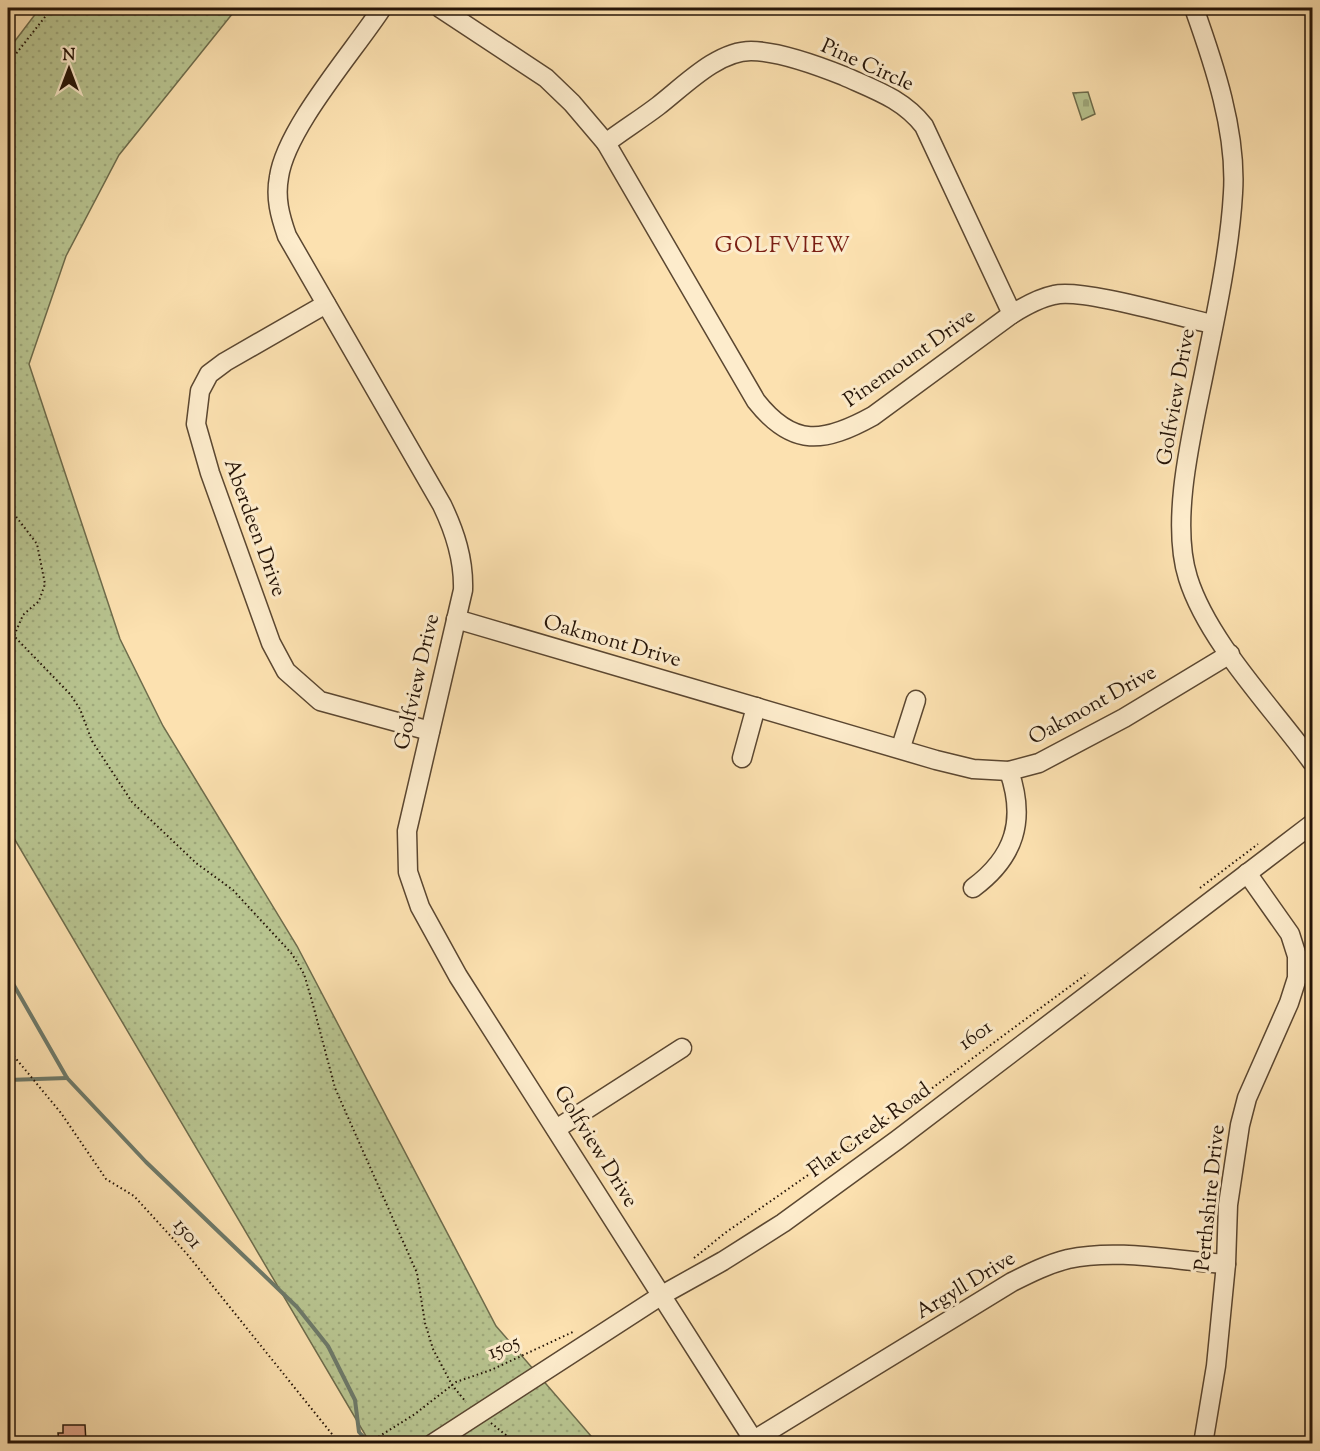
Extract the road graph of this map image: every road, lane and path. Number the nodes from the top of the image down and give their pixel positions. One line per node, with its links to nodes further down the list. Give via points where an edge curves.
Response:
1 (52, 8): 5 (path)
2 (382, 8): 7 (street, Golfview Drive, via 298,129 285,152 279,175 279,211 286,236)
3 (440, 8): 6 (street, Pinemount Drive, via 546,78)
4 (1194, 8): 9 (street, Golfview Drive, via 1218,76 1234,191)
5 (8, 64)
6 (606, 142): 8 (street, Pine Circle, via 685,84 733,55 751,51 788,58 864,85 898,101 924,126); 8 (street, Pinemount Drive, via 756,401 772,422 790,433 815,437 853,427)
7 (326, 304): 11 (street, Golfview Drive, via 452,526 464,578); 15 (street, Aberdeen Drive, via 209,374 200,391 196,424 271,642 286,671 320,701)
8 (1012, 314): 9 (street, Pinemount Drive, via 1056,294 1079,295)
9 (1212, 324): 12 (street, Golfview Drive, via 1191,442 1180,538 1188,579 1200,607)
10 (8, 506): 33 (path, via 37,544 45,584 39,601 22,615 14,636 70,694 92,741 132,802 196,862 233,890 292,954 304,974 335,1088 405,1242 417,1273 424,1323)
11 (456, 619): 14 (street, Oakmont Drive); 15 (street, Golfview Drive)
12 (1230, 654): 18 (street, Golfview Drive); 19 (street, Oakmont Drive, via 1068,749 1040,763)
13 (916, 700): 16 (street)
14 (756, 707): 16 (street, Oakmont Drive); 17 (street)
15 (430, 731): 28 (street, Golfview Drive, via 407,831 408,872 428,925)
16 (901, 747): 19 (street, Oakmont Drive, via 973,769)
17 (742, 758)
18 (1312, 762)
19 (1009, 771): 23 (street, via 1016,791 1017,819 1007,854)
20 (1312, 824): 22 (street, Flat Creek Road)
21 (1262, 841): 24 (path)
22 (1247, 873): 30 (street, Perthshire Drive, via 1290,934 1297,956 1297,978 1246,1098 1228,1205); 31 (street, Flat Creek Road, via 783,1223)
23 (973, 888)
24 (1194, 892)
25 (1096, 968): 29 (path, 1601)
26 (682, 1048): 28 (street)
27 (8, 1049): 36 (path, 1501, via 106,1179 134,1196 187,1254)
28 (556, 1129): 31 (street, Golfview Drive)
29 (691, 1260)
30 (1226, 1264): 35 (street, Argyll Drive, via 1111,1256 1071,1258 1050,1264 1012,1282); 40 (street, Perthshire Drive, via 1216,1366)
31 (662, 1295): 34 (street, Flat Creek Road); 35 (street, Golfview Drive)
32 (579, 1329): 33 (path, 1505, via 521,1358)
33 (452, 1385): 34 (path); 37 (path, 1505, via 415,1414)
34 (479, 1413): 38 (street, Flat Creek Road); 39 (path)
35 (755, 1442)
36 (340, 1443)
37 (367, 1443)
38 (432, 1443)
39 (517, 1443)
40 (1203, 1443)

